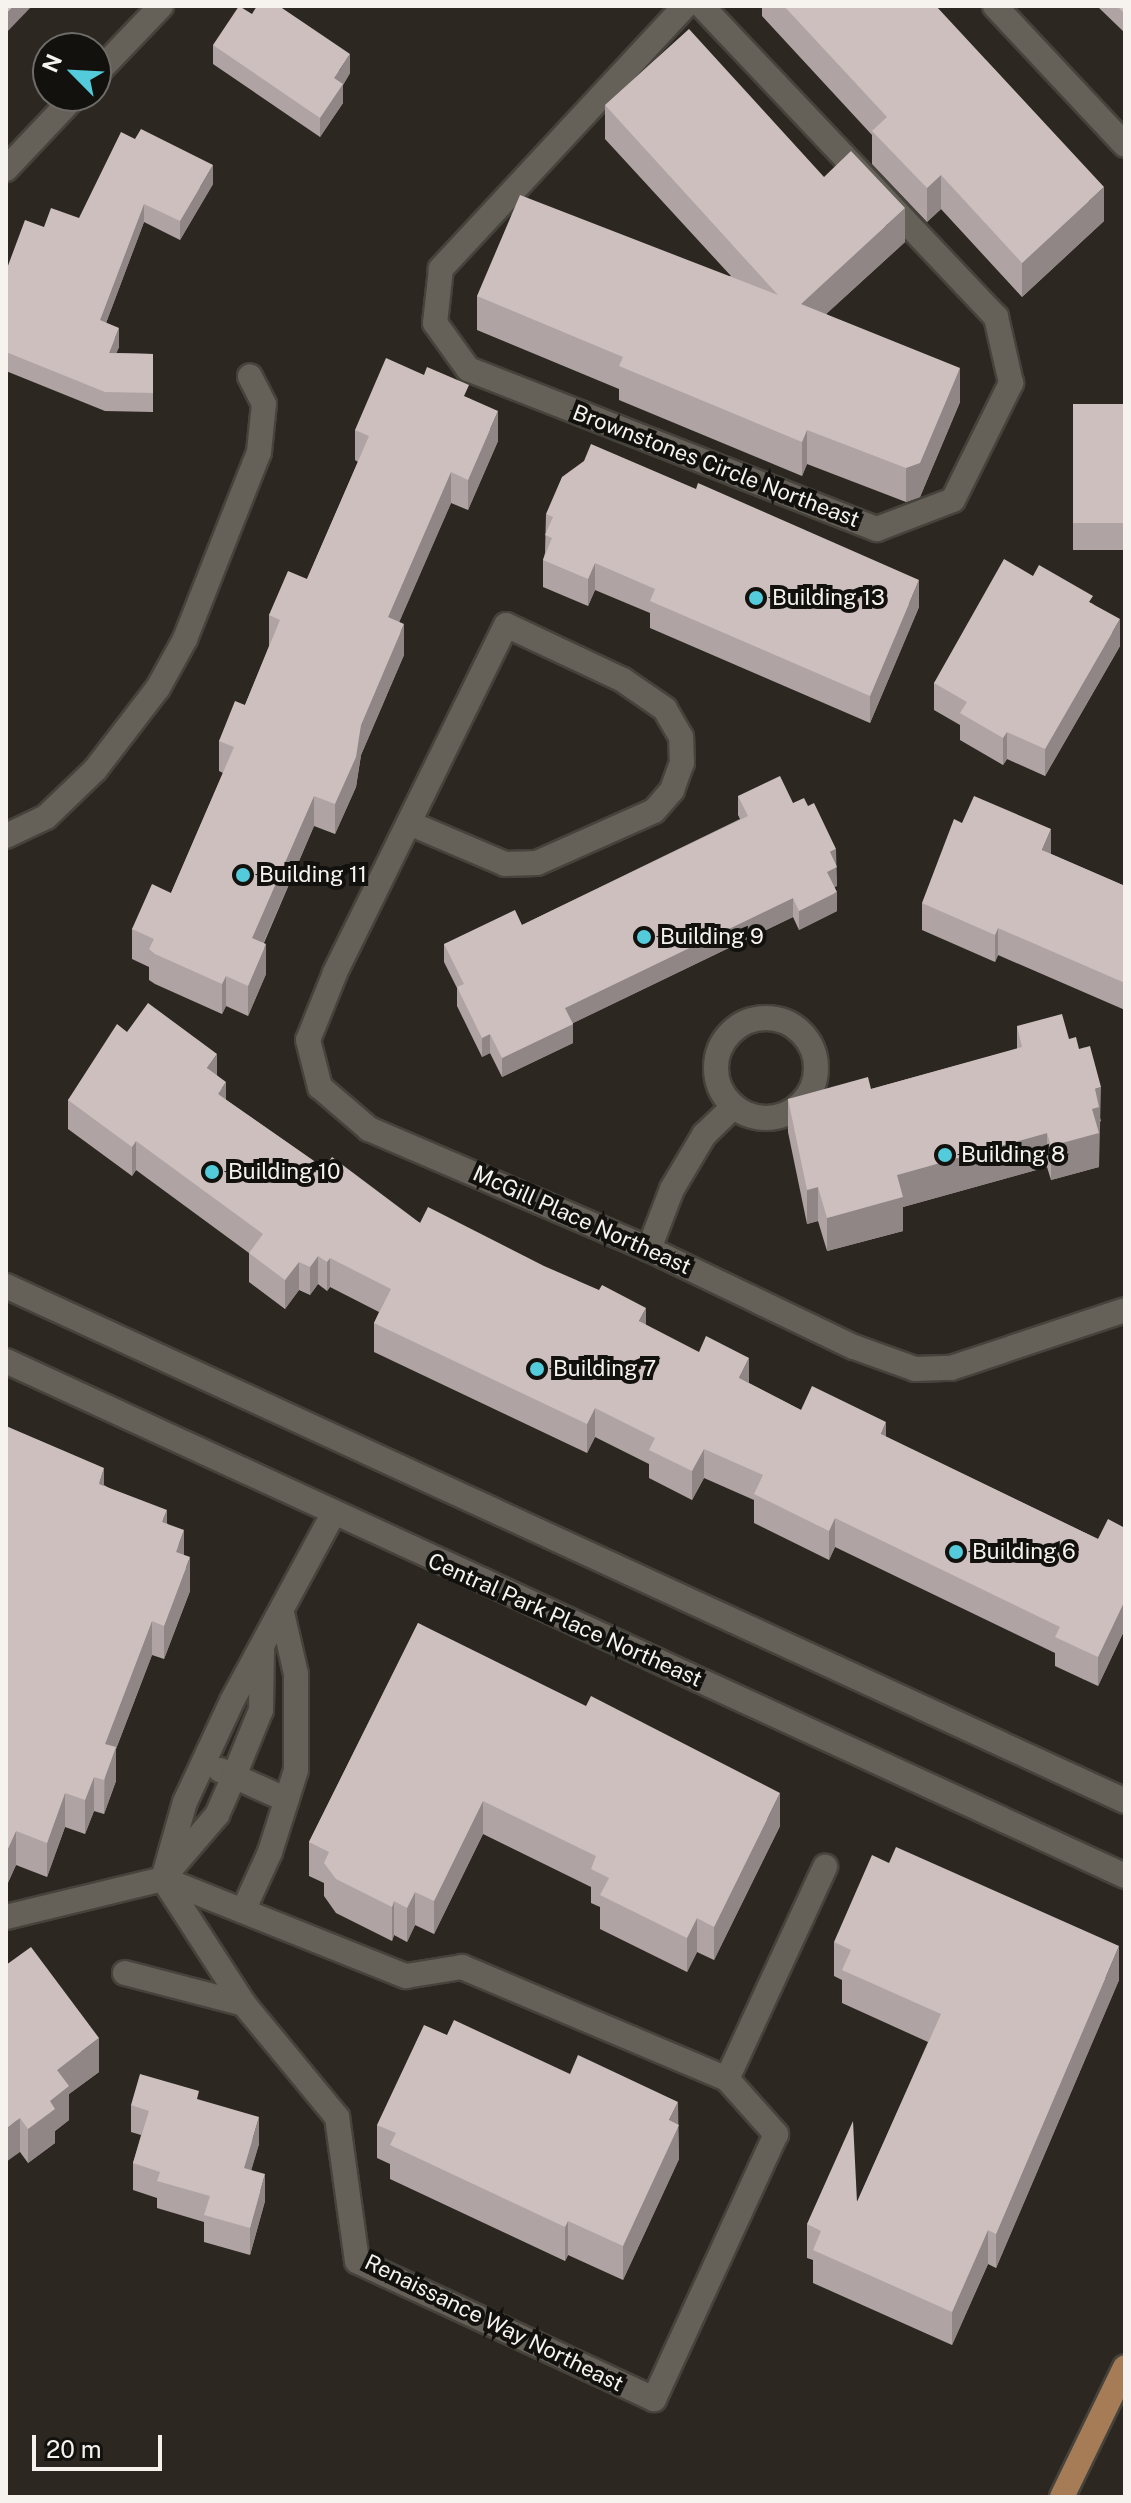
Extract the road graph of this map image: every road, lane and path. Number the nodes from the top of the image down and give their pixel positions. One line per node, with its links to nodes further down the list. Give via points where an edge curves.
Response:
1 (161, 6): 5 (street)
2 (685, 6): 3 (street, Brownstones Circle Northeast, via 441,269 435,323 468,369 877,529 953,500 1011,383 996,317)
3 (702, 6)
4 (995, 6): 7 (street)
5 (112, 57)
6 (60, 112): 8 (street)
7 (1125, 145)
8 (6, 169)
9 (250, 376): 11 (street, via 264,404 259,452 185,639 158,688 95,770 46,817)
10 (409, 823): 10 (street, McGill Place Northeast, via 505,864 537,863 654,811 672,790 682,763 681,737 665,709 623,680 506,625); 13 (street, McGill Place Northeast, via 308,1040 320,1087 369,1129)
11 (6, 836)
12 (732, 1108): 12 (street, via 716,1076 716,1060 731,1032 760,1018 775,1018 804,1034 817,1066 806,1099 778,1118); 13 (street, via 696,1148 672,1189)
13 (649, 1249): 15 (street, McGill Place Northeast, via 854,1347 915,1369 951,1368)
14 (6, 1286): 23 (street)
15 (1125, 1310)
16 (6, 1361): 17 (street, Central Park Place Northeast)
17 (333, 1514): 18 (street); 25 (street, Central Park Place Northeast)
18 (282, 1613): 19 (street); 22 (street, via 296,1674 296,1770)
19 (262, 1648): 20 (street); 21 (street, via 261,1710)
20 (203, 1763): 21 (street); 26 (street, via 185,1802)
21 (234, 1776): 22 (street); 26 (street, via 217,1815)
22 (287, 1800): 27 (street)
23 (1125, 1801)
24 (825, 1867): 31 (street)
25 (1125, 1876)
26 (163, 1879): 27 (street, Renaissance Way Northeast); 28 (street); 30 (street, Renaissance Way Northeast)
27 (243, 1911): 31 (street, Renaissance Way Northeast, via 406,1976 462,1967)
28 (6, 1917)
29 (125, 1973): 30 (street)
30 (244, 2004): 31 (street, Renaissance Way Northeast, via 337,2117 357,2261 654,2399 776,2134)
31 (727, 2079)
32 (1125, 2367): 33 (main road)
33 (1062, 2497)

